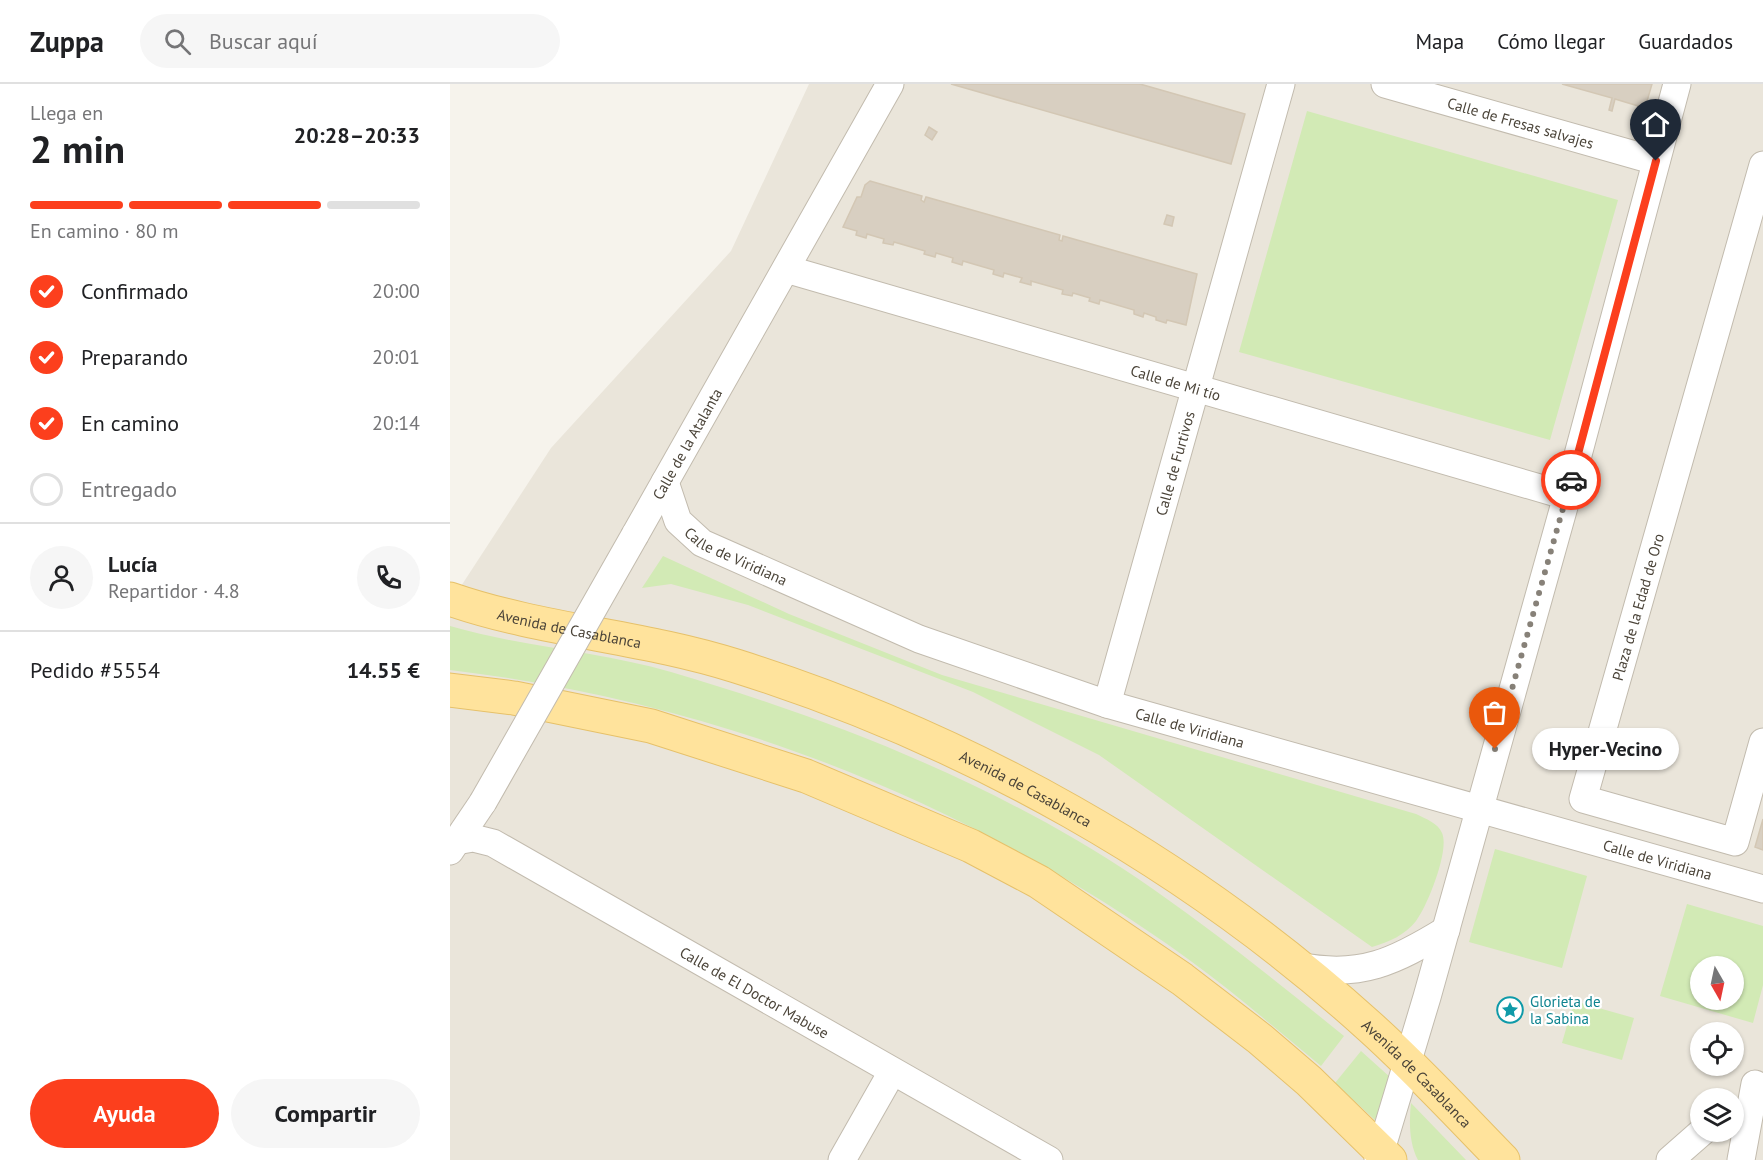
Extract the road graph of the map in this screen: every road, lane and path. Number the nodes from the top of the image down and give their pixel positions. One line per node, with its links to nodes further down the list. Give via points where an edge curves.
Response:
1 (890, 84): 7 (street, Calle de la Atalanta)
2 (1281, 84): 8 (street, Calle de Furtivos)
3 (1385, 84): 5 (street, Calle de Fresas salvajes)
4 (1677, 84): 5 (street)
5 (1656, 161): 10 (street)
6 (1763, 165): 14 (street, Plaza de la Edad de Oro, via 1583,799 1735,842)
7 (786, 269): 8 (street, Calle de Mi tío); 9 (street, Calle de la Atalanta)
8 (1193, 390): 10 (street, Calle de Mi tío); 13 (street, Calle de Furtivos)
9 (664, 482): 13 (street, Calle de Viridiana, via 678,521 702,543 723,554 919,639); 16 (street, Calle de la Atalanta, bridge, via 483,802)
10 (1567, 496): 15 (street)
11 (450, 599): 19 (main road, Avenida de Casablanca, via 736,666 957,751 1070,811 1177,876)
12 (450, 690): 25 (main road, via 514,698 651,726 806,776 971,846 1039,882 1182,979 1260,1039)
13 (1107, 704): 15 (street, Calle de Viridiana)
14 (1763, 742)
15 (1478, 810): 17 (street, Calle de Viridiana); 18 (street)
16 (453, 846): 21 (street, Calle de El Doctor Mabuse, via 473,838 493,843)
17 (1763, 889)
18 (1446, 930): 19 (street, via 1387,963 1355,969 1317,970); 20 (street)
19 (1299, 966): 20 (main road, Avenida de Casablanca)
20 (1407, 1061): 25 (street); 28 (main road, Avenida de Casablanca)
21 (892, 1072): 26 (street); 27 (street, Calle de El Doctor Mabuse)
22 (1759, 1075): 23 (street); 30 (street)
23 (1744, 1092)
24 (1690, 1142): 29 (street)
25 (1383, 1157)
26 (842, 1160)
27 (1049, 1160)
28 (1503, 1160)
29 (1670, 1160)
30 (1741, 1160)

